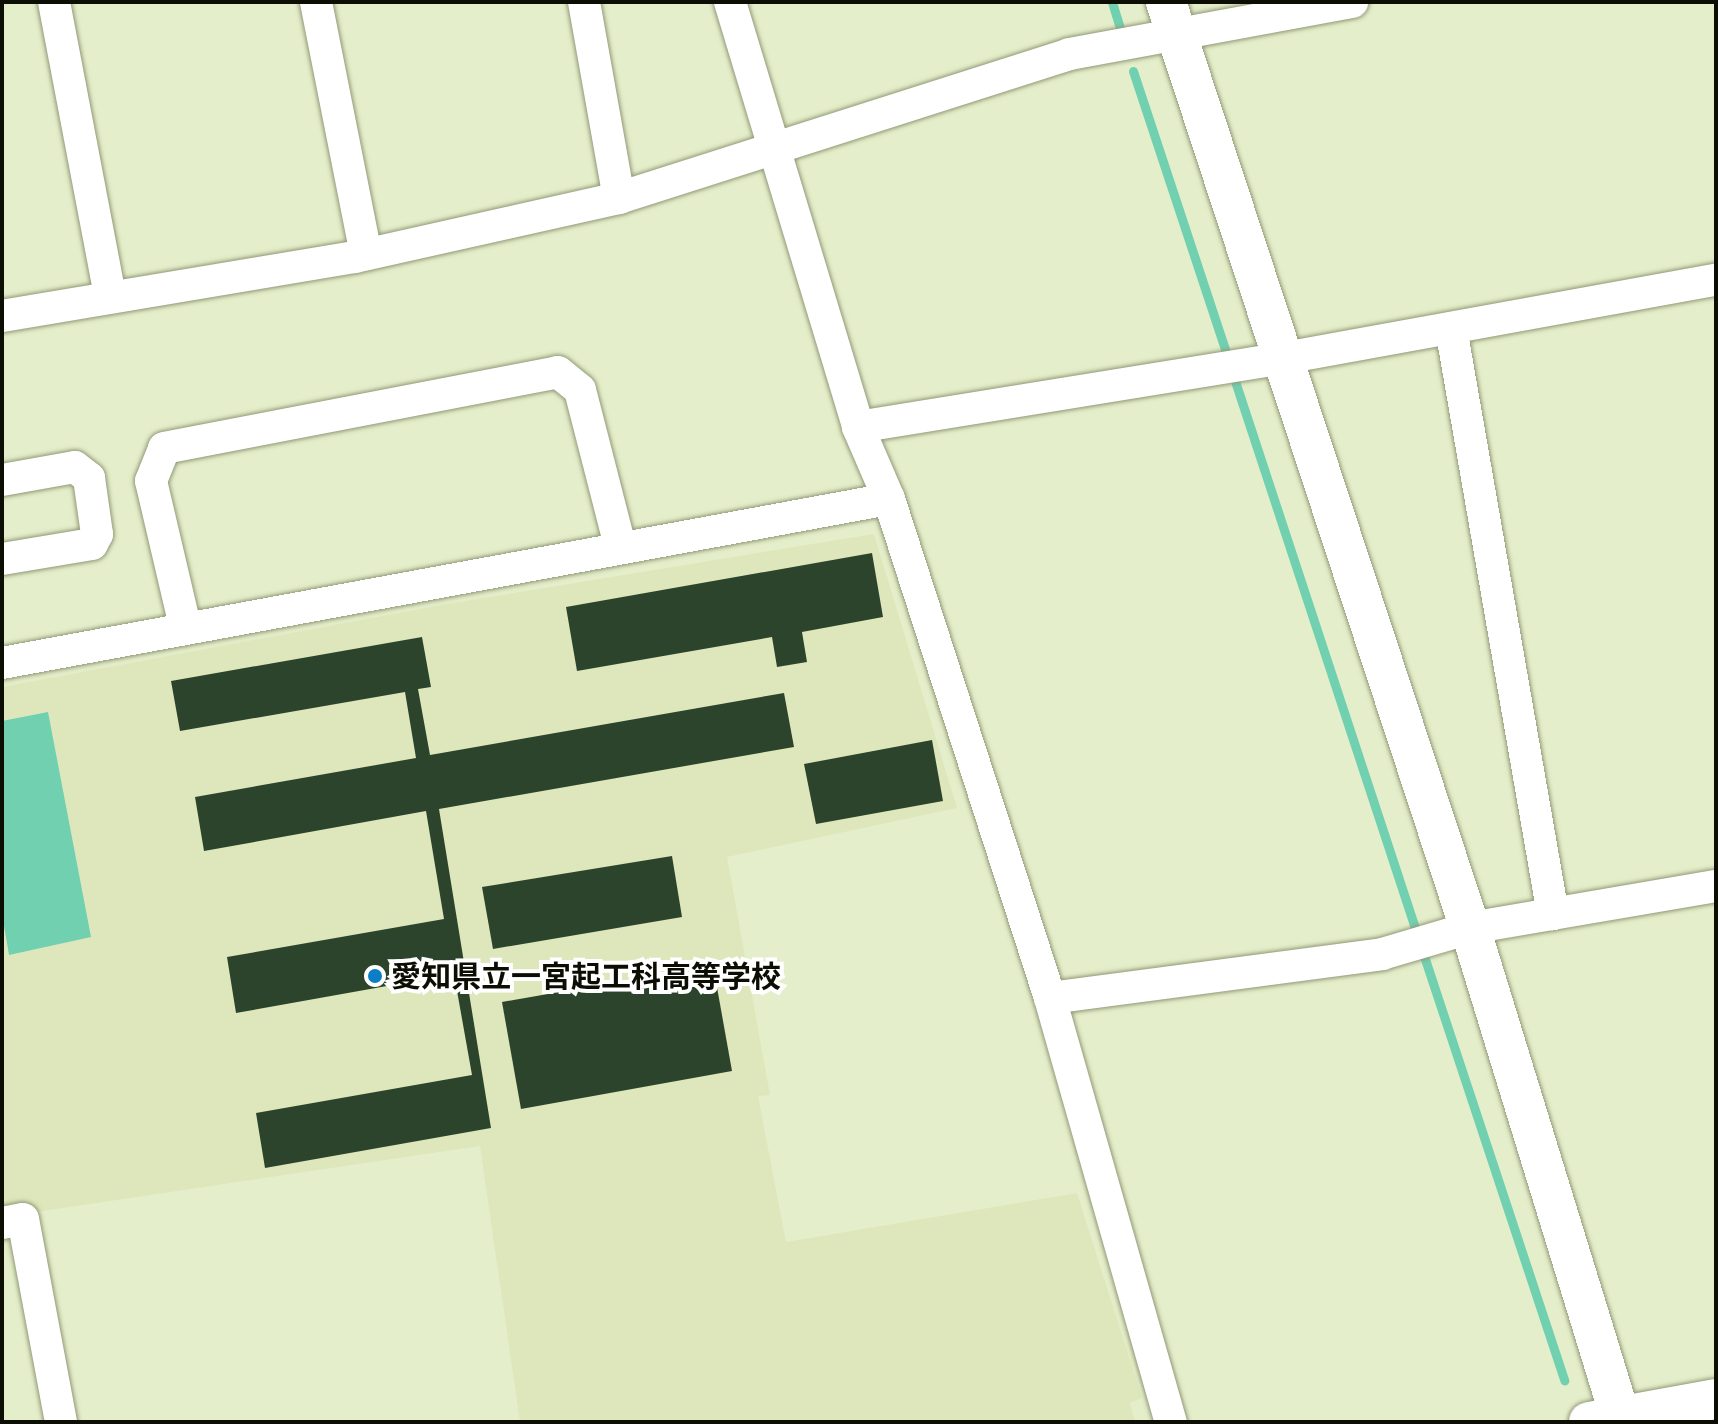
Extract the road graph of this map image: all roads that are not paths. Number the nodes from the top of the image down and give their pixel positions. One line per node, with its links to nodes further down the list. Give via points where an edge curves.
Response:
1 (54, 2): 11 (street)
2 (316, 2): 9 (street)
3 (584, 2): 8 (street)
4 (730, 2): 7 (street)
5 (1352, 2): 6 (street)
6 (1171, 17): 7 (street); 14 (street)
7 (777, 151): 8 (street); 15 (street)
8 (619, 198): 9 (street)
9 (366, 254): 11 (street)
10 (1716, 280): 13 (street)
11 (110, 296): 12 (street)
12 (2, 316)
13 (1451, 328): 14 (street); 23 (street)
14 (1285, 358): 15 (street); 24 (street)
15 (858, 427): 17 (street)
16 (2, 480): 19 (street, via 75,467 89,478 97,534 92,544)
17 (889, 499): 18 (street); 25 (street)
18 (620, 546): 20 (street); 20 (street, via 580,390 558,372 164,448 151,481)
19 (2, 559)
20 (185, 626): 21 (street)
21 (2, 663)
22 (1716, 886): 23 (street)
23 (1553, 914): 24 (street)
24 (1470, 928): 25 (street, via 1382,954); 28 (street)
25 (1050, 998): 30 (street)
26 (2, 1223): 29 (street, via 23,1219)
27 (1716, 1399): 28 (street)
28 (1610, 1420)
29 (61, 1422)
30 (1171, 1422)

